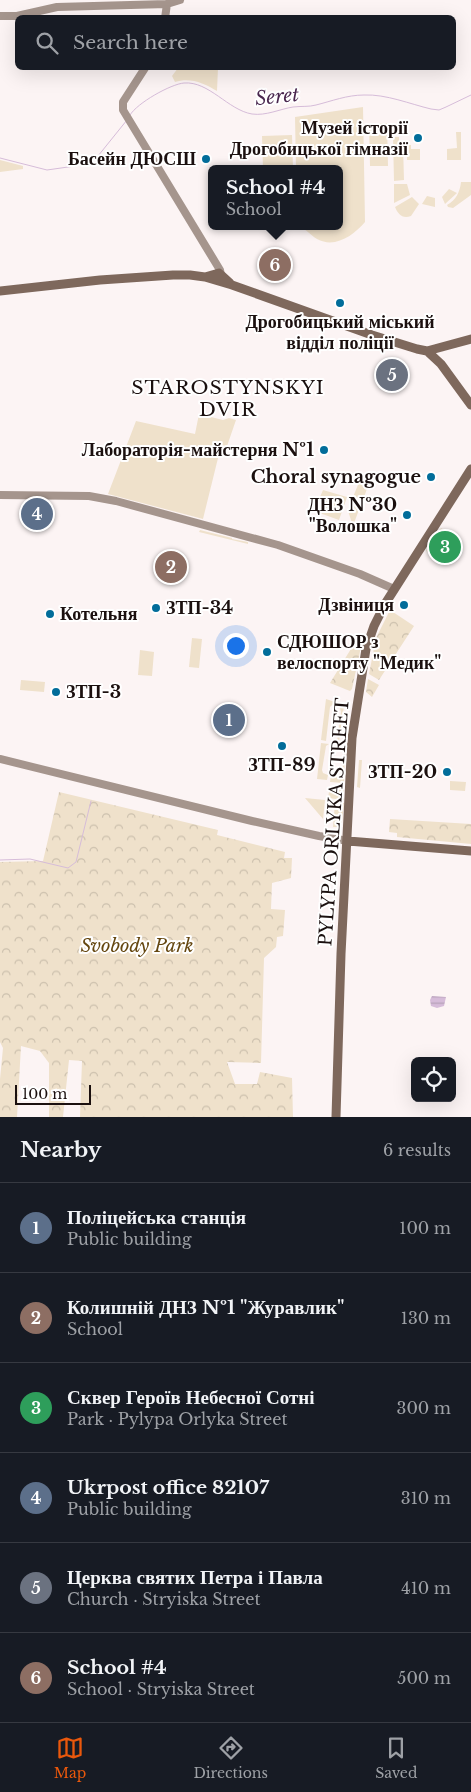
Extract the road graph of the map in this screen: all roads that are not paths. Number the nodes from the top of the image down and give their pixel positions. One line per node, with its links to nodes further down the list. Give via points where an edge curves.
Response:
1 (180, 0): 2 (street)
2 (167, 4): 3 (street, via 57,6); 4 (street)
3 (21, 15)
4 (165, 15)
5 (0, 16): 6 (street)
6 (15, 16)
7 (144, 70): 8 (street, via 123,102 125,115 216,263)
8 (218, 276): 9 (main road, via 173,274); 11 (main road, via 232,285)
9 (0, 292)
10 (471, 339): 11 (main road)
11 (427, 351): 12 (main road)
12 (471, 405)
13 (471, 469): 15 (main road, PYLYPA ORLYKA STREET)
14 (0, 495): 15 (street, via 104,498 278,545)
15 (394, 589): 17 (main road, PYLYPA ORLYKA STREET, via 371,634 361,674 352,738)
16 (0, 759): 17 (street, via 252,821)
17 (348, 841): 18 (main road); 19 (main road, PYLYPA ORLYKA STREET)
18 (471, 851)
19 (336, 1117)

